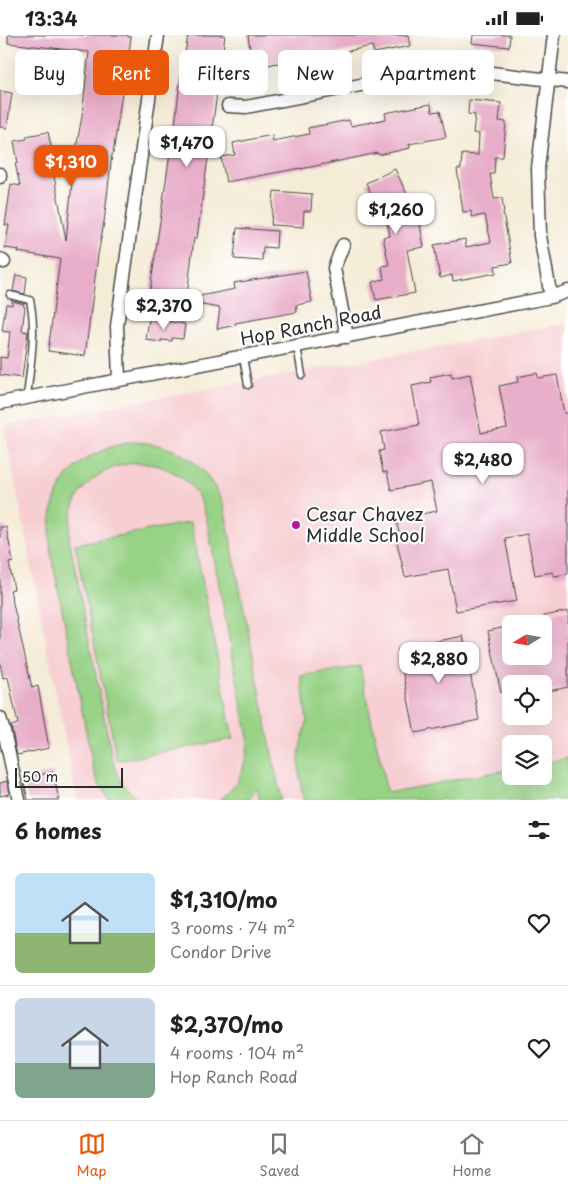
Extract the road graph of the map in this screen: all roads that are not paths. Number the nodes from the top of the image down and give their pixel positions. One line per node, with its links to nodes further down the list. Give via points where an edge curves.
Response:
1 (158, 35): 14 (street, via 117,326)
2 (554, 35): 3 (street)
3 (549, 80): 4 (street); 5 (street, via 449,68 246,107); 9 (street, via 538,168 540,236)
4 (568, 82)
5 (228, 106)
6 (343, 245): 10 (street, via 334,268)
7 (568, 291): 9 (street, Hop Ranch Road)
8 (10, 295): 16 (lane, via 30,300 33,312)
9 (551, 297): 10 (street, Hop Ranch Road)
10 (347, 337): 11 (street, Hop Ranch Road)
11 (297, 346): 12 (street, Hop Ranch Road); 13 (lane)
12 (243, 357): 14 (street, Hop Ranch Road); 15 (lane)
13 (302, 375)
14 (120, 379): 16 (street, Hop Ranch Road)
15 (248, 385)
16 (27, 398): 17 (street, Hop Ranch Road)
17 (0, 403)
18 (0, 718): 19 (street)
19 (2, 732): 20 (street)
20 (19, 800)

